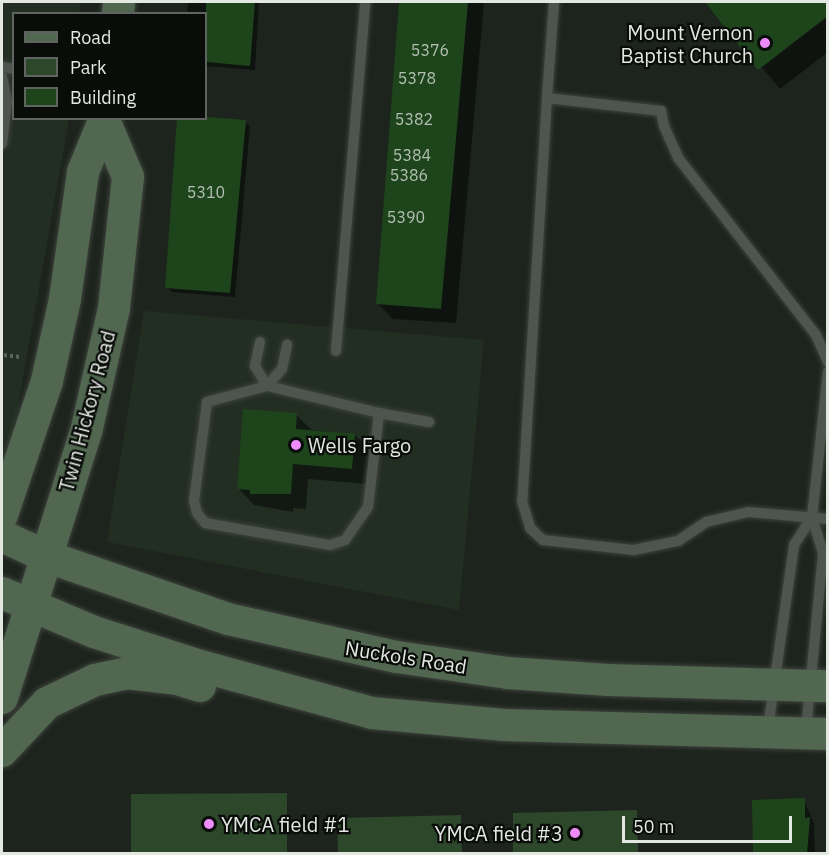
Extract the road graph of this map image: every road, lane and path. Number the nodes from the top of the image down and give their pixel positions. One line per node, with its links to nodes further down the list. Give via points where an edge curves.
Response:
1 (365, 2): 11 (lane)
2 (554, 2): 4 (lane)
3 (2, 77): 7 (lane, via 7,101)
4 (547, 98): 14 (lane, via 661,111 679,159 816,335); 20 (lane, via 522,501 530,528 543,540 634,550 678,541 706,522 748,512)
5 (105, 120): 19 (main road, Twin Hickory Road, via 83,172 65,299 47,381)
6 (105, 120): 23 (main road, Twin Hickory Road, via 128,177 121,266 89,418)
7 (3, 130): 8 (lane)
8 (2, 144)
9 (260, 342): 16 (lane, via 255,366)
10 (287, 345): 16 (lane, via 282,369)
11 (336, 351)
12 (4, 355): 13 (path)
13 (20, 357)
14 (828, 362)
15 (828, 372): 20 (lane)
16 (267, 386): 17 (lane); 17 (lane, via 207,402 194,501 205,523 330,545 345,540 368,507)
17 (379, 413): 18 (lane)
18 (429, 422)
19 (2, 515)
20 (812, 517): 21 (lane); 25 (lane, via 794,545); 26 (lane, via 823,553)
21 (828, 519)
22 (2, 536): 23 (main road, Nuckols Road)
23 (45, 556): 24 (main road, Twin Hickory Road); 25 (main road, Nuckols Road, via 228,619 397,657 508,673)
24 (15, 598): 27 (main road, Twin Hickory Road); 28 (main road, via 94,632 204,668)
25 (773, 684): 26 (main road, Nuckols Road); 29 (lane)
26 (818, 686): 30 (lane)
27 (2, 698)
28 (372, 713): 29 (main road, via 484,724); 31 (main road, via 251,700 177,679 127,674 95,680 47,703)
29 (767, 732): 30 (main road)
30 (816, 733)
31 (2, 751)

